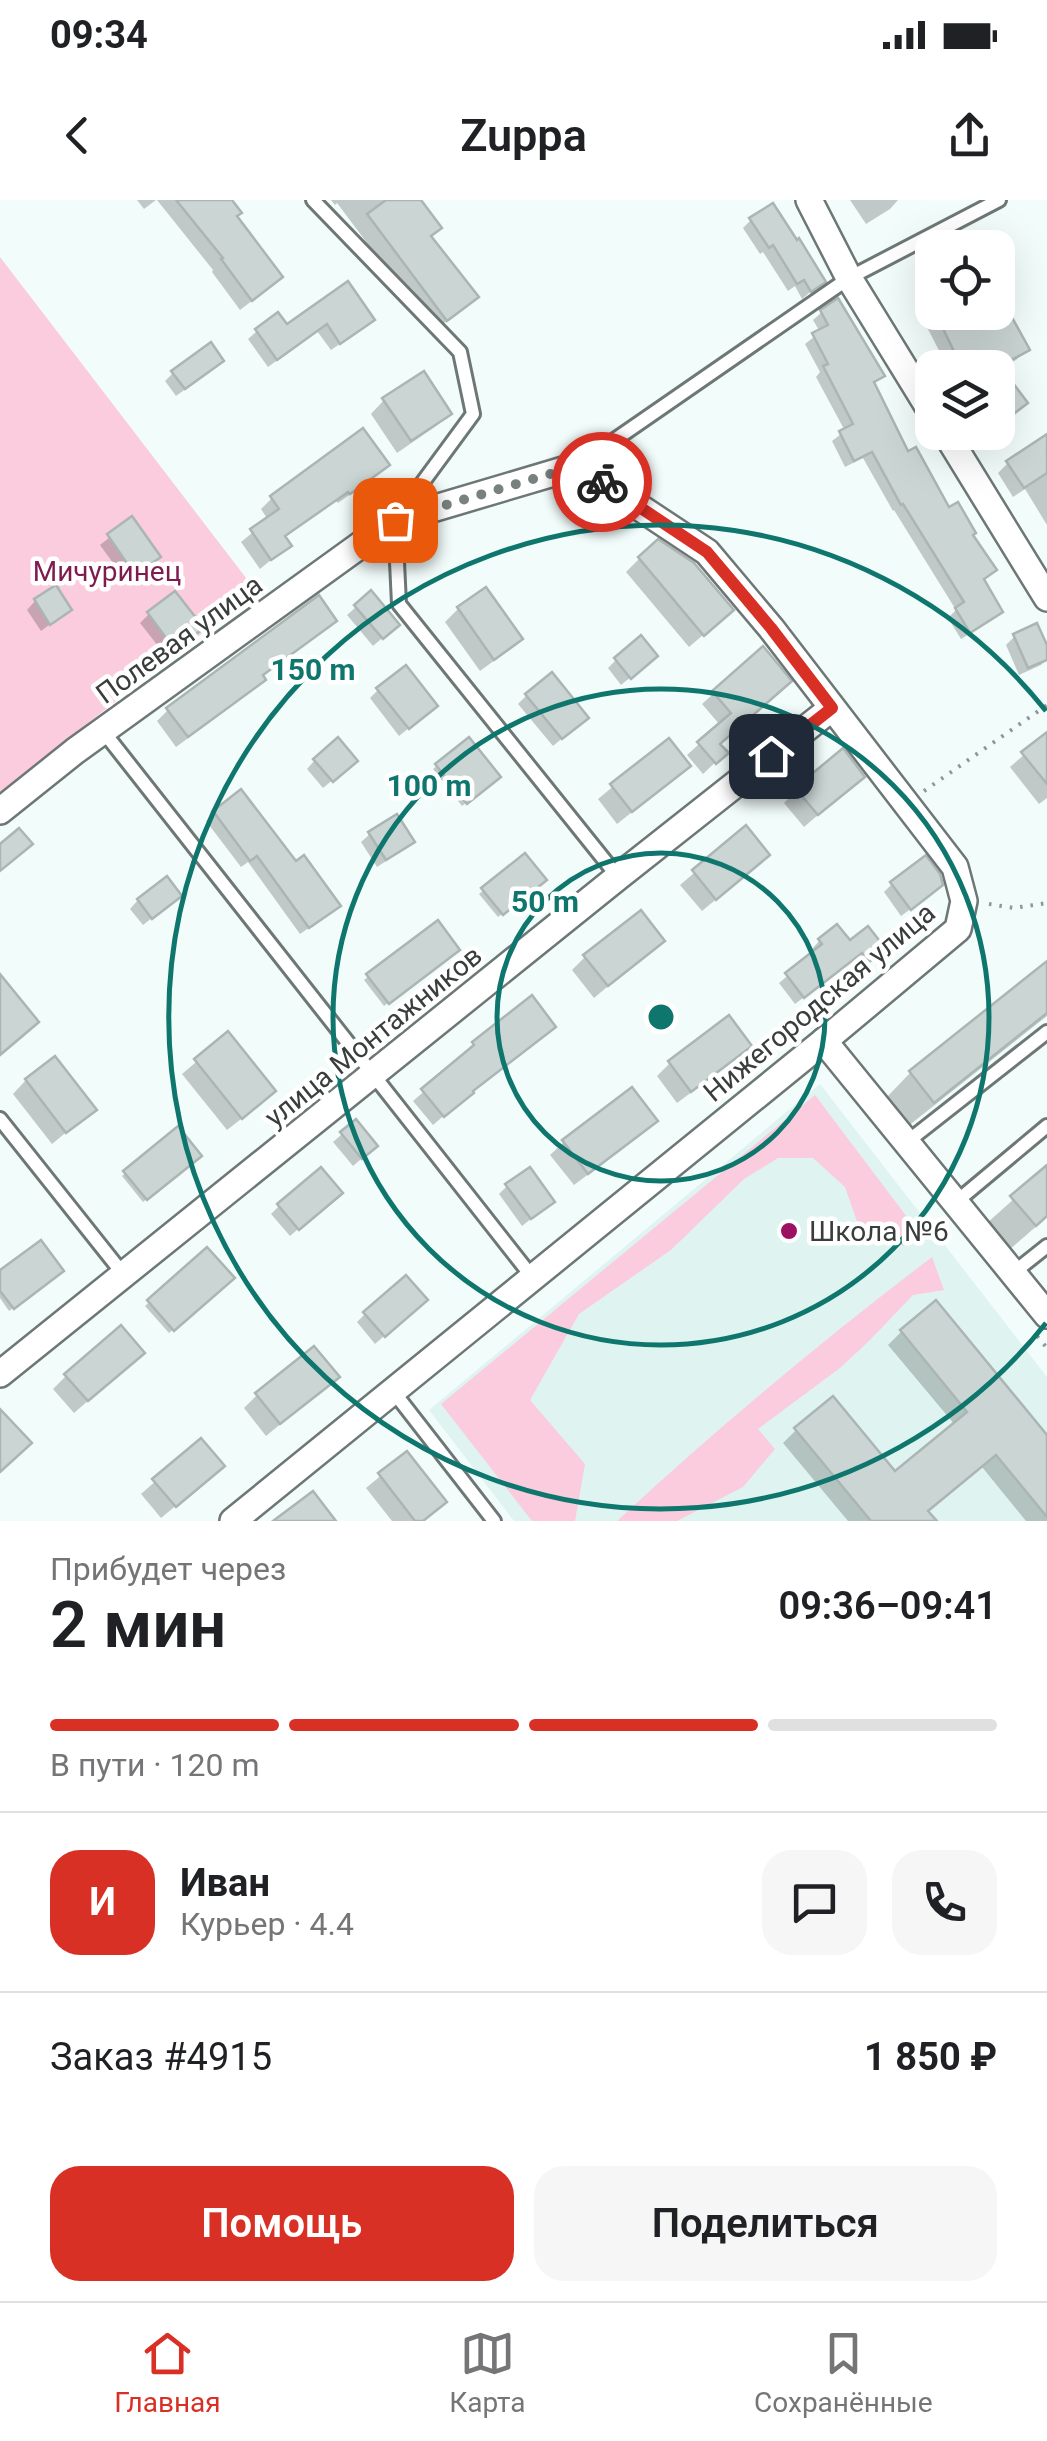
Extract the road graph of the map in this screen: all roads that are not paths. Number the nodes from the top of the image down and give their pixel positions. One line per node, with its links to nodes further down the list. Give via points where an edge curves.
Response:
1 (312, 200): 8 (lane, via 460,352 472,414)
2 (809, 200): 4 (street)
3 (999, 200): 4 (lane)
4 (849, 278): 5 (street); 7 (lane)
5 (915, 385)
6 (956, 450): 9 (street)
7 (577, 466): 8 (street); 10 (street, Нижегородская улица, via 707,552)
8 (395, 520): 11 (street, Полевая улица); 13 (lane, via 400,604)
9 (1047, 598)
10 (832, 708): 13 (street, улица Монтажников); 15 (street, Нижегородская улица, via 955,867 964,901 958,929)
11 (103, 731): 12 (street, Полевая улица); 16 (lane)
12 (0, 811)
13 (618, 877): 16 (street, улица Монтажников)
14 (1047, 1032): 19 (lane)
15 (824, 1041): 19 (street); 24 (street, Нижегородская улица)
16 (372, 1076): 23 (street, улица Монтажников); 24 (lane)
17 (0, 1119): 23 (lane)
18 (1047, 1126): 20 (lane)
19 (907, 1142): 20 (street)
20 (956, 1202): 22 (street)
21 (1047, 1246): 22 (lane)
22 (1013, 1273): 25 (street)
23 (124, 1274): 26 (street, улица Монтажников)
24 (532, 1278): 27 (street, Нижегородская улица)
25 (1047, 1315)
26 (0, 1374)
27 (393, 1391): 28 (street, Нижегородская улица); 29 (lane)
28 (233, 1521)
29 (494, 1521)

